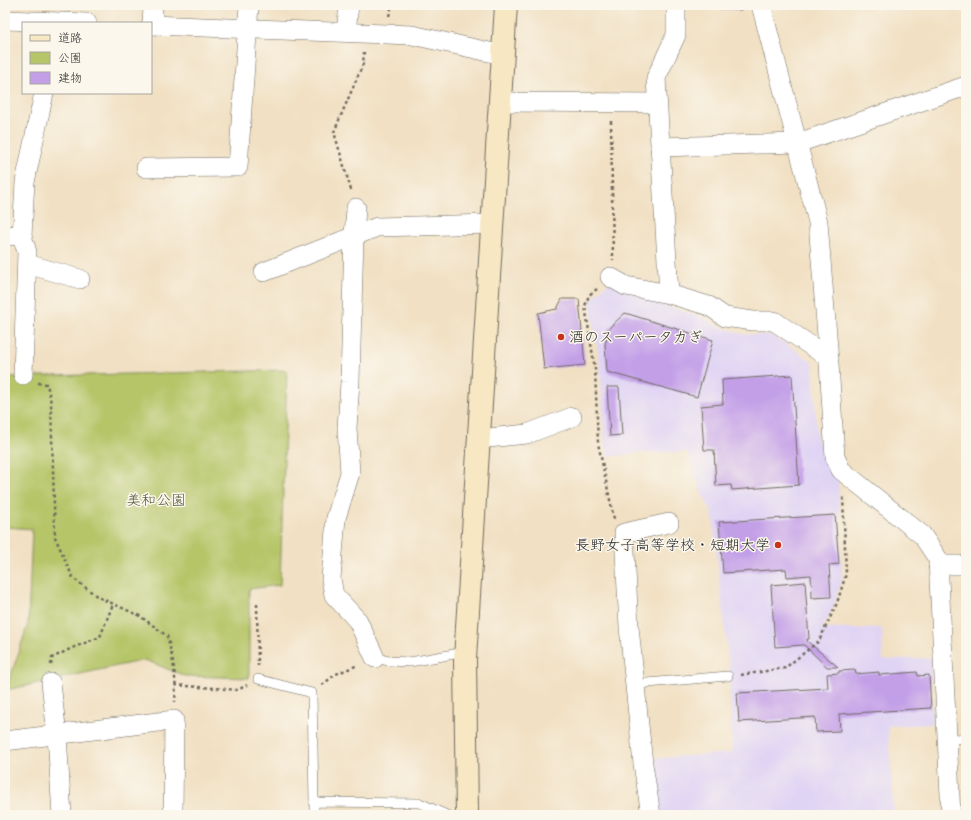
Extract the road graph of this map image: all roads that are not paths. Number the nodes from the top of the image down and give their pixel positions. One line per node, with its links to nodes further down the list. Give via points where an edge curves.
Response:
1 (153, 5): 10 (street)
2 (248, 5): 12 (street)
3 (349, 5): 13 (street)
4 (506, 5): 14 (street)
5 (676, 5): 18 (street, via 676,35 656,78)
6 (761, 5): 19 (street)
7 (57, 17): 8 (street); 9 (street)
8 (5, 20)
9 (82, 22)
10 (151, 22)
11 (152, 25): 12 (street)
12 (247, 28): 13 (street); 21 (street, via 238,167)
13 (346, 32): 14 (street, via 412,35)
14 (503, 55): 17 (street)
15 (966, 86): 19 (street)
16 (44, 94): 24 (street)
17 (500, 102): 18 (street); 23 (street)
18 (657, 103): 20 (street)
19 (798, 143): 20 (street); 31 (street, via 818,222)
20 (660, 147): 30 (street)
21 (146, 168)
22 (356, 208): 25 (street)
23 (493, 224): 25 (street, via 377,227); 34 (street)
24 (14, 235): 26 (street, via 27,252)
25 (354, 236): 27 (street); 39 (street, via 347,428 350,473 336,518 331,579 334,595 358,621)
26 (27, 264): 29 (street); 32 (street)
27 (264, 272)
28 (610, 277): 30 (street, via 626,286)
29 (80, 279)
30 (669, 294): 31 (street, via 709,306 725,317 774,321)
31 (829, 358): 37 (street, via 835,458 841,470 922,535 938,559)
32 (23, 375)
33 (572, 417): 34 (street, via 527,434)
34 (479, 439): 38 (street)
35 (669, 523): 43 (street, via 624,533)
36 (966, 565): 37 (street)
37 (938, 566): 46 (street)
38 (465, 652): 39 (lane, via 410,662); 53 (street)
39 (375, 658)
40 (728, 676): 43 (lane, via 647,683)
41 (258, 679): 48 (lane, via 312,693)
42 (51, 683): 44 (street)
43 (635, 687): 54 (street)
44 (57, 735): 47 (street); 49 (street); 50 (street, via 174,720)
45 (966, 738): 46 (lane)
46 (947, 740): 55 (street)
47 (5, 741)
48 (314, 802): 51 (lane); 52 (lane, via 420,803)
49 (62, 815)
50 (173, 815)
51 (314, 815)
52 (447, 815)
53 (467, 815)
54 (651, 815)
55 (950, 815)

